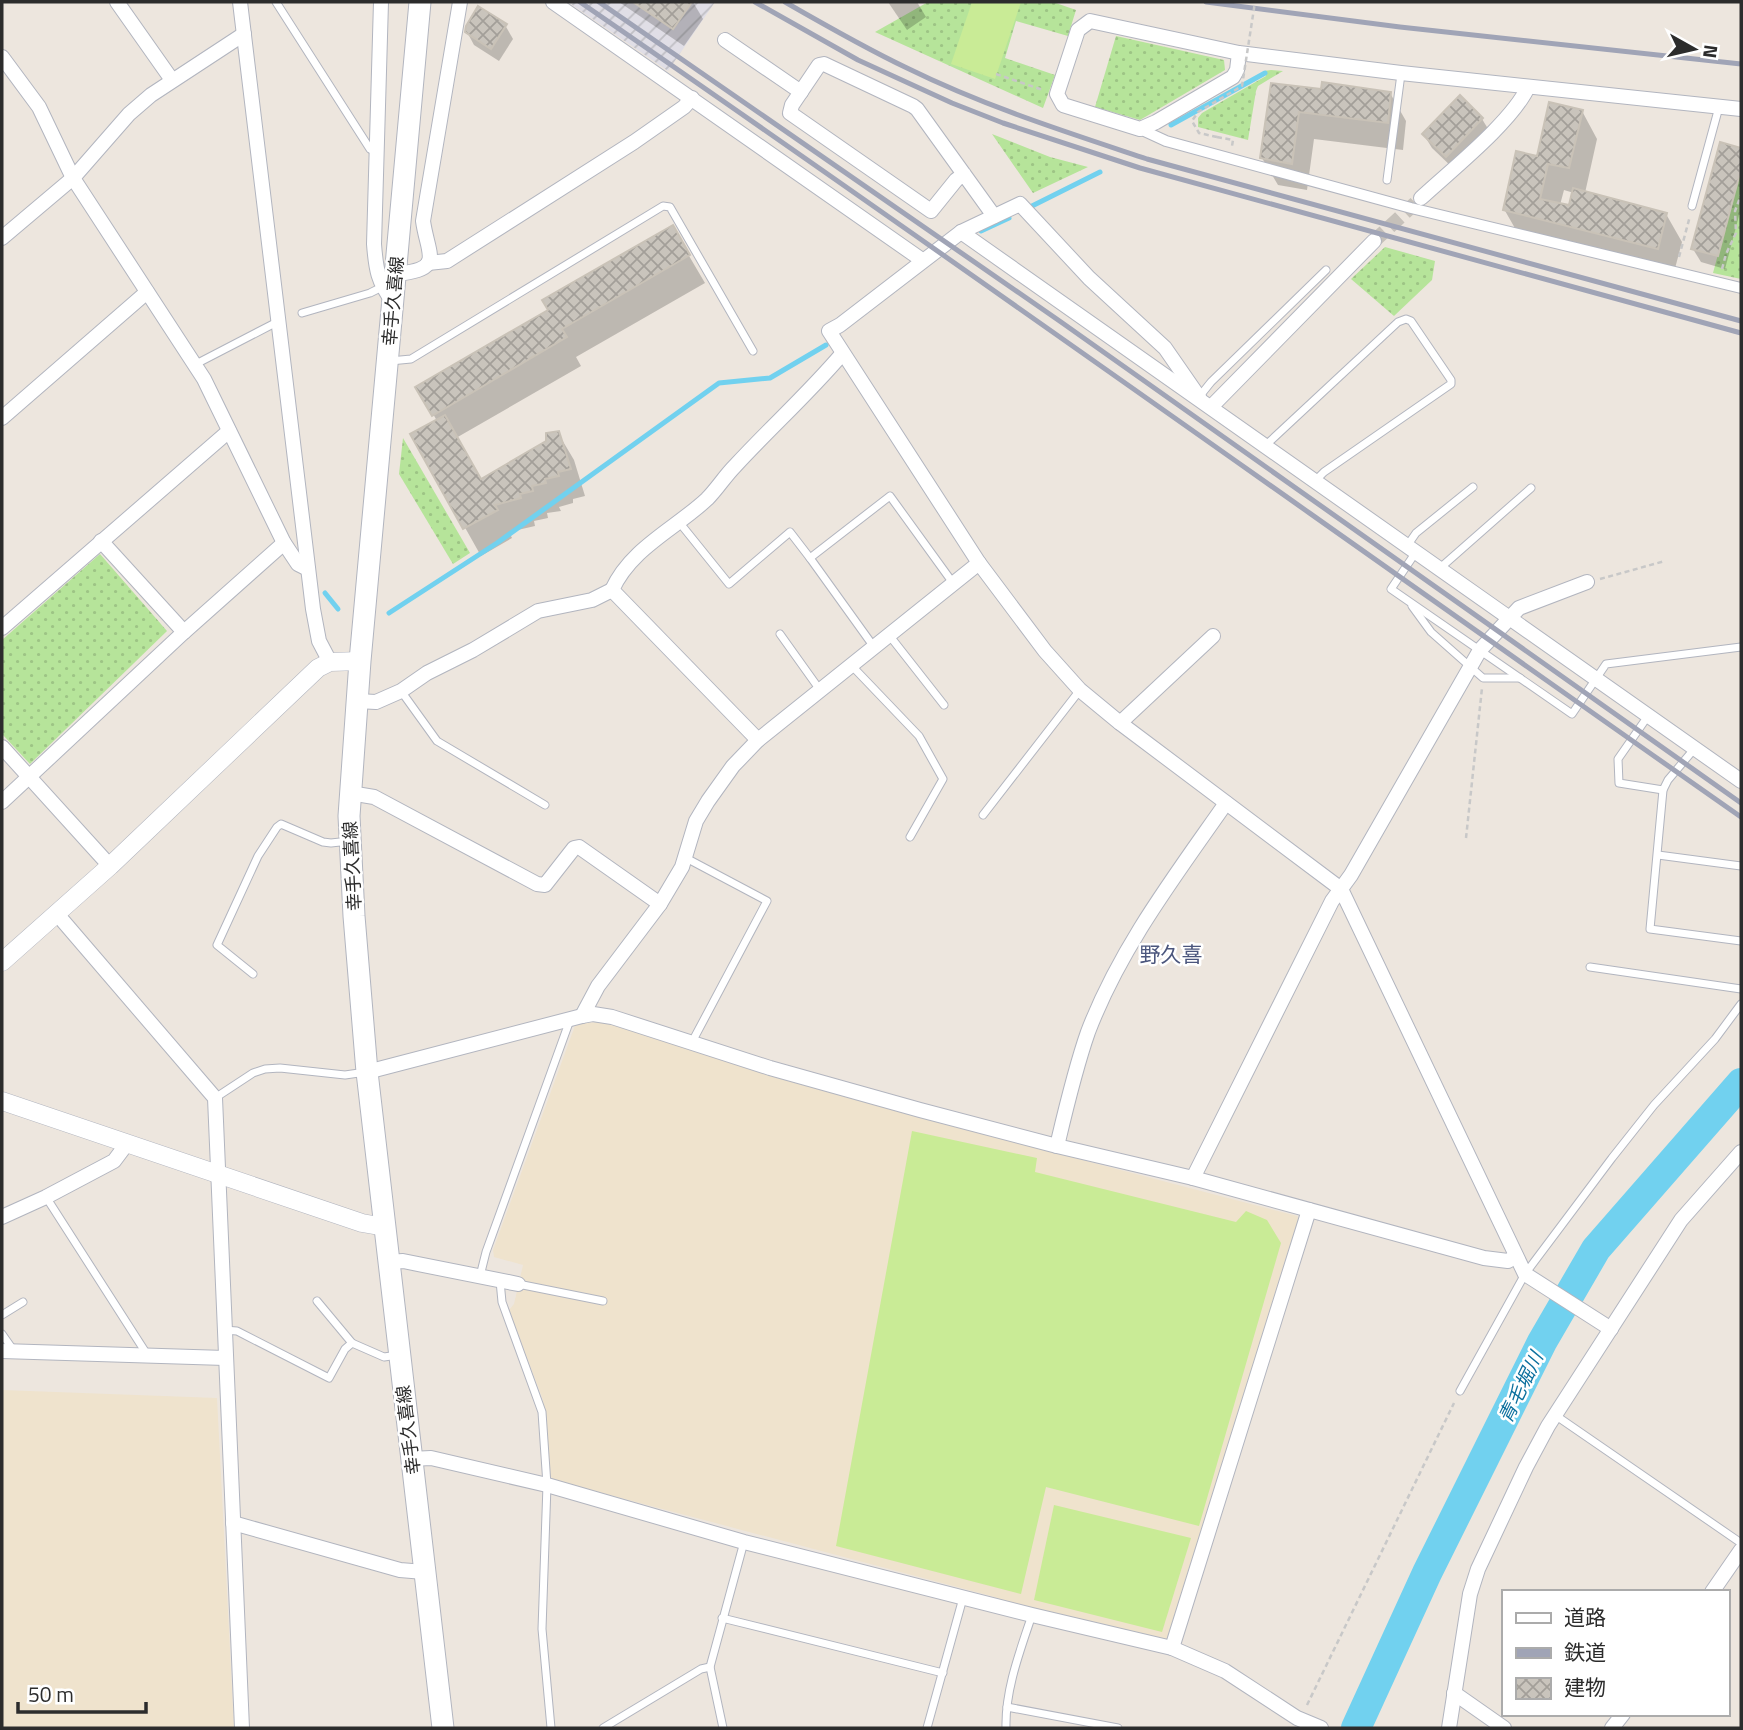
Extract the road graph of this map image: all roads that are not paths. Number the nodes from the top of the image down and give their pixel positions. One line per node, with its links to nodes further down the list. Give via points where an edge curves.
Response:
1 (117, 2): 13 (street)
2 (240, 2): 8 (street)
3 (276, 2): 20 (lane, via 370,149)
4 (381, 2): 20 (street)
5 (460, 2): 31 (street, via 423,221 431,251)
6 (553, 2): 16 (street)
7 (419, 4): 33 (main road, 幸手久喜線)
8 (244, 34): 13 (street); 37 (street)
9 (725, 40): 15 (street)
10 (1239, 53): 12 (street); 19 (street, via 1233,77); 19 (street, via 1090,21 1078,30 1056,94 1063,105)
11 (2, 57): 22 (street, via 39,107)
12 (1401, 73): 14 (street); 23 (lane)
13 (172, 80): 22 (street, via 130,114)
14 (1528, 87): 17 (street); 24 (street, via 1501,123)
15 (801, 93): 21 (street, via 824,64 914,106); 21 (street, via 790,113 931,211)
16 (692, 98): 30 (street); 31 (street, via 634,142 447,261)
17 (1719, 107): 18 (street); 25 (lane)
18 (1741, 109)
19 (1140, 128): 34 (street, via 1166,141 1410,208)
20 (377, 153): 33 (street, via 374,244 378,278)
21 (964, 174): 26 (street)
22 (73, 177): 28 (street); 35 (street)
23 (1387, 180)
24 (1421, 198)
25 (1692, 206)
26 (994, 216): 27 (street); 42 (street, via 1020,204 1089,278 1165,348)
27 (961, 232): 30 (street); 42 (street)
28 (2, 238)
29 (1374, 241): 43 (street)
30 (922, 260): 39 (street, via 829,331)
31 (428, 263): 33 (street)
32 (1326, 270): 42 (lane)
33 (391, 288): 36 (lane); 40 (main road, 幸手久喜線)
34 (1741, 288)
35 (147, 292): 41 (street); 44 (street)
36 (302, 313)
37 (279, 321): 41 (lane); 56 (street)
38 (753, 351): 40 (lane, via 670,207 663,206 411,359)
39 (842, 354): 50 (street, via 708,498); 55 (street)
40 (387, 361): 71 (main road, 幸手久喜線)
41 (194, 365): 45 (street)
42 (1199, 397): 43 (street)
43 (1212, 406): 46 (street)
44 (2, 418)
45 (229, 431): 51 (street); 52 (street)
46 (1266, 445): 47 (street); 47 (lane, via 1398,322 1411,321 1451,384)
47 (1316, 480): 53 (street)
48 (1473, 487): 53 (lane, via 1416,534)
49 (1531, 488): 57 (lane)
50 (679, 522): 54 (lane, via 729,584 790,532); 60 (street, via 636,555)
51 (101, 541): 63 (street); 64 (street)
52 (284, 543): 56 (street, via 298,564); 64 (street)
53 (1411, 549): 57 (street); 61 (lane, via 1391,589)
54 (810, 558): 59 (lane, via 890,496); 68 (lane)
55 (979, 563): 59 (street); 78 (street)
56 (308, 569): 72 (street, via 316,633)
57 (1439, 569): 62 (street)
58 (1587, 582): 62 (street, via 1519,608)
59 (953, 583): 66 (street)
60 (612, 590): 79 (street, via 592,600 538,611); 84 (street)
61 (1407, 600): 70 (lane); 74 (lane, via 1431,632)
62 (1509, 617): 70 (street); 76 (street)
63 (2, 628)
64 (184, 632): 87 (street)
65 (780, 634): 77 (lane)
66 (889, 634): 68 (street); 81 (lane)
67 (1213, 636): 83 (street)
68 (874, 647): 73 (street)
69 (1741, 647): 76 (lane, via 1606,664)
70 (1480, 650): 74 (street); 75 (lane)
71 (360, 661): 72 (street); 80 (main road, 幸手久喜線)
72 (330, 662): 99 (street, via 318,668)
73 (851, 665): 77 (street); 95 (lane, via 919,736 943,779)
74 (1470, 667): 75 (lane, via 1483,678); 101 (street)
75 (1521, 678): 76 (lane, via 1572,714)
76 (1596, 678): 82 (street)
77 (820, 690): 84 (street)
78 (1080, 690): 83 (street); 94 (lane)
79 (401, 691): 80 (street, via 376,702); 93 (lane, via 437,741)
80 (357, 701): 90 (main road, 幸手久喜線)
81 (944, 705)
82 (1649, 715): 86 (street); 89 (lane, via 1618,759 1619,783)
83 (1121, 723): 92 (street)
84 (758, 740): 98 (street, via 708,801 696,821)
85 (2, 747): 87 (street)
86 (1695, 748): 88 (street); 89 (lane)
87 (30, 778): 91 (street); 99 (street)
88 (1741, 781)
89 (1663, 790): 97 (lane)
90 (350, 793): 96 (main road, 幸手久喜線); 102 (street, via 374,797 537,884 551,880 579,847)
91 (2, 802)
92 (1226, 803): 101 (street); 116 (street, via 1127,949 1088,1032)
93 (545, 805)
94 (983, 815)
95 (910, 836)
96 (350, 841): 107 (lane, via 331,843 281,824 278,827 258,856 217,945); 112 (main road, 幸手久喜線)
97 (1658, 855): 100 (lane); 104 (lane, via 1650,929)
98 (686, 858): 102 (street); 111 (lane, via 767,901)
99 (110, 866): 103 (street)
100 (1741, 866)
101 (1341, 889): 119 (street); 124 (street)
102 (660, 904): 110 (street)
103 (57, 914): 105 (street); 113 (street)
104 (1741, 942)
105 (2, 962)
106 (1590, 967): 108 (lane)
107 (253, 974)
108 (1741, 989)
109 (1741, 1004): 126 (lane, via 1620,1148)
110 (576, 1018): 111 (street, via 593,1014 612,1017); 112 (street); 127 (lane)
111 (692, 1042): 116 (street, via 770,1068)
112 (367, 1072): 113 (lane, via 345,1075 265,1069); 123 (main road, 幸手久喜線)
113 (215, 1098): 118 (street)
114 (2, 1101): 115 (street)
115 (127, 1144): 118 (street); 120 (street, via 114,1161)
116 (1057, 1146): 119 (street)
117 (1741, 1152): 134 (street, via 1681,1220)
118 (218, 1176): 123 (street); 135 (street)
119 (1193, 1178): 121 (street)
120 (46, 1197): 122 (street); 140 (lane)
121 (1309, 1210): 124 (street, via 1492,1259 1508,1261); 155 (street)
122 (2, 1217)
123 (385, 1227): 125 (main road, 幸手久喜線)
124 (1516, 1256): 126 (street)
125 (388, 1262): 127 (street); 139 (main road, 幸手久喜線)
126 (1528, 1276): 134 (street); 142 (lane)
127 (480, 1277): 128 (street)
128 (500, 1281): 129 (street); 145 (lane, via 502,1302 542,1412)
129 (518, 1284): 131 (lane)
130 (317, 1301): 137 (lane)
131 (603, 1301)
132 (23, 1302): 133 (lane)
133 (2, 1315)
134 (1606, 1327): 143 (street)
135 (224, 1330): 137 (lane, via 237,1331 329,1378); 141 (street)
136 (2, 1334): 138 (lane)
137 (352, 1343): 139 (lane, via 384,1357)
138 (8, 1351): 140 (street)
139 (399, 1355): 144 (main road, 幸手久喜線)
140 (148, 1356): 141 (street)
141 (225, 1358): 146 (street)
142 (1460, 1391)
143 (1555, 1415): 148 (lane); 158 (street, via 1478,1569 1463,1625)
144 (411, 1459): 145 (street, via 431,1458); 150 (main road, 幸手久喜線)
145 (547, 1486): 147 (street); 163 (lane, via 542,1629)
146 (233, 1523): 150 (street, via 400,1570); 161 (street)
147 (744, 1542): 152 (street); 154 (lane)
148 (1741, 1543)
149 (1741, 1550): 151 (street)
150 (424, 1572): 162 (main road, 幸手久喜線)
151 (1713, 1590)
152 (963, 1598): 153 (street); 157 (lane)
153 (1032, 1615): 155 (street); 159 (lane)
154 (722, 1618): 156 (lane); 157 (lane)
155 (1172, 1648): 160 (street, via 1226,1671)
156 (710, 1667): 164 (lane, via 701,1668); 165 (lane)
157 (943, 1672): 166 (lane)
158 (1454, 1693): 169 (street); 170 (street)
159 (1007, 1707): 167 (lane); 168 (lane)
160 (1314, 1726)
161 (242, 1728)
162 (443, 1728)
163 (551, 1728)
164 (603, 1728)
165 (723, 1728)
166 (927, 1728)
167 (1006, 1728)
168 (1118, 1728)
169 (1449, 1728)
170 (1504, 1728)

